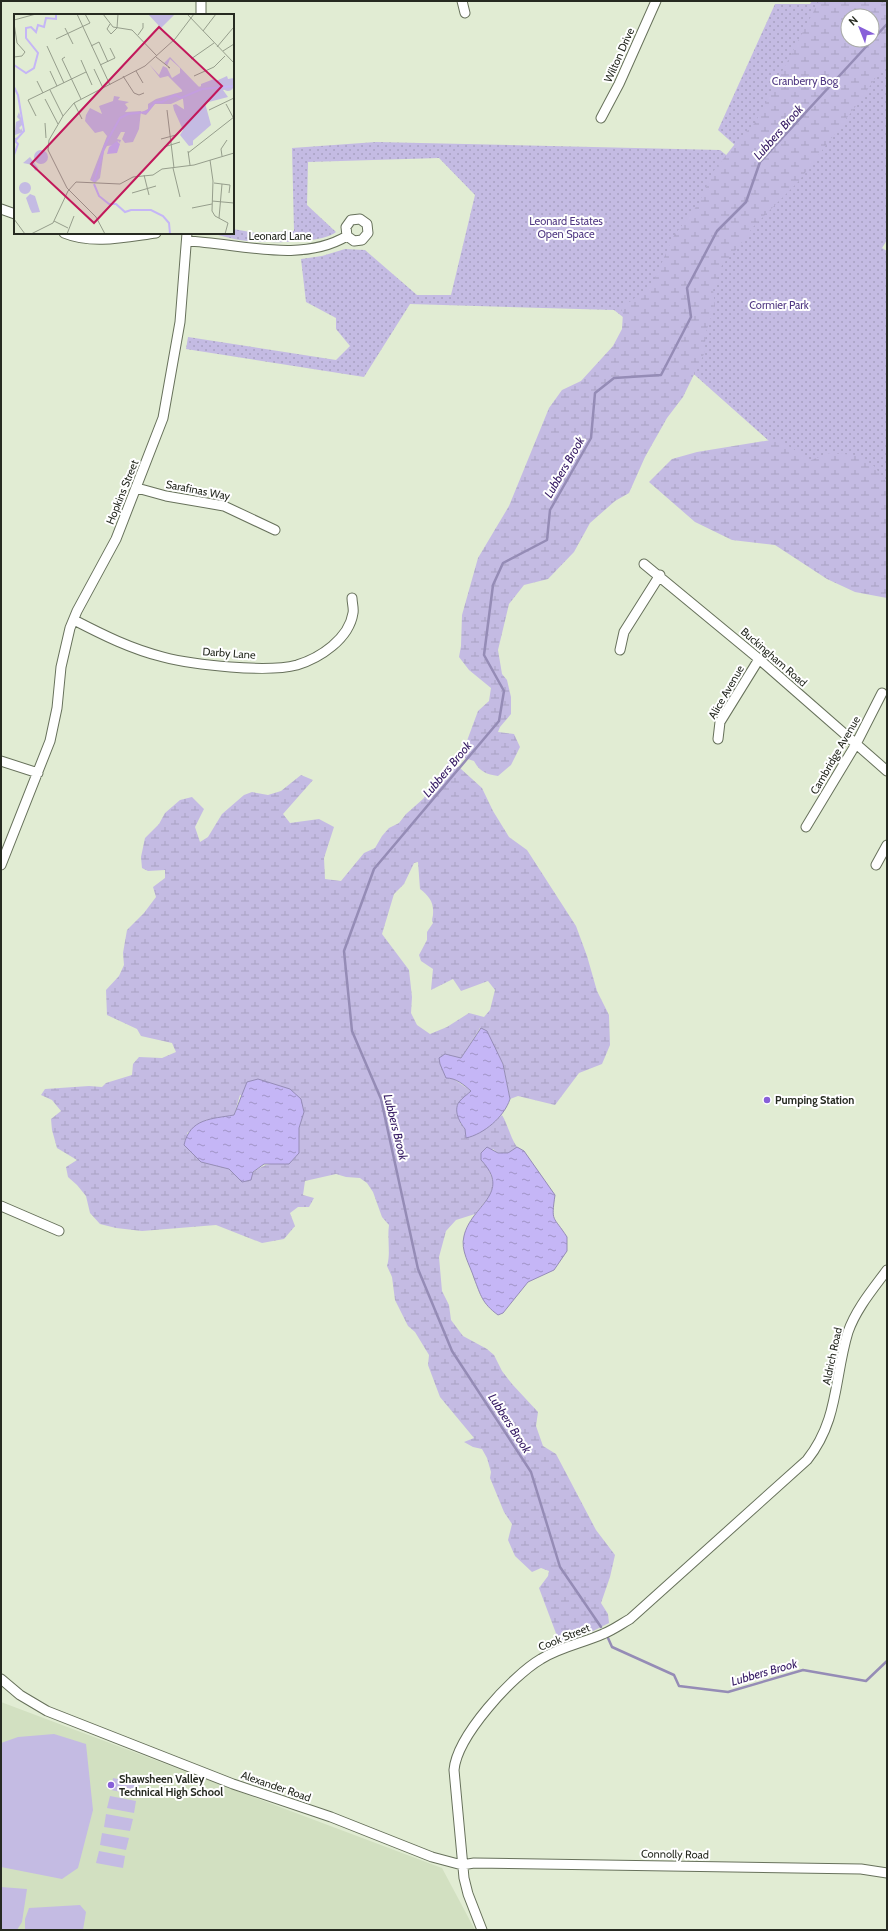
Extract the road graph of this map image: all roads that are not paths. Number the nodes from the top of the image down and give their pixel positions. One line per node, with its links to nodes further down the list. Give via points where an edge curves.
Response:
1 (202, 1): 5 (street)
2 (462, 1): 4 (street)
3 (656, 1): 6 (street, Wilton Drive)
4 (465, 13)
5 (201, 14)
6 (601, 118)
7 (1, 209): 8 (street)
8 (14, 214)
9 (67, 234): 10 (street, via 97,240)
10 (148, 234)
11 (347, 236): 12 (street, Leonard Lane, via 326,246 305,249 246,249)
12 (187, 237): 13 (street, Hopkins Street, via 180,322 163,418)
13 (136, 488): 14 (street, Sarafinas Way, via 173,498 224,506); 18 (street, Hopkins Street, via 110,552)
14 (275, 530)
15 (644, 564): 16 (street, Buckingham Road)
16 (660, 576): 19 (street, via 624,632); 20 (street, Buckingham Road)
17 (352, 598): 18 (street, Darby Lane, via 353,613 350,624 330,649 297,664 277,668 215,665 164,658 132,648)
18 (74, 620): 26 (street, Hopkins Street, via 63,657 57,708)
19 (620, 650)
20 (759, 659): 22 (street, Alice Avenue, via 720,722); 23 (street, Buckingham Road)
21 (882, 693): 23 (street, Cambridge Avenue)
22 (718, 739)
23 (856, 744): 25 (street, Buckingham Road); 27 (street, Cambridge Avenue)
24 (1, 761): 26 (street)
25 (887, 771)
26 (38, 773): 29 (street)
27 (806, 827)
28 (887, 845): 31 (street)
29 (3, 854): 30 (street)
30 (1, 865)
31 (876, 865)
32 (1, 1206): 33 (street)
33 (59, 1231)
34 (887, 1270): 35 (street, Aldrich Road, via 860,1308 851,1326 831,1417)
35 (812, 1454): 37 (street, Cook Street, via 630,1619 604,1634 541,1659 522,1673 495,1700 468,1736 455,1763)
36 (1, 1679): 37 (street, Alexander Road, via 32,1703 82,1725 420,1853)
37 (462, 1865): 38 (street, Connolly Road, via 474,1863 861,1868); 39 (street, Cook Street, via 468,1894)
38 (887, 1873)
39 (482, 1930)

